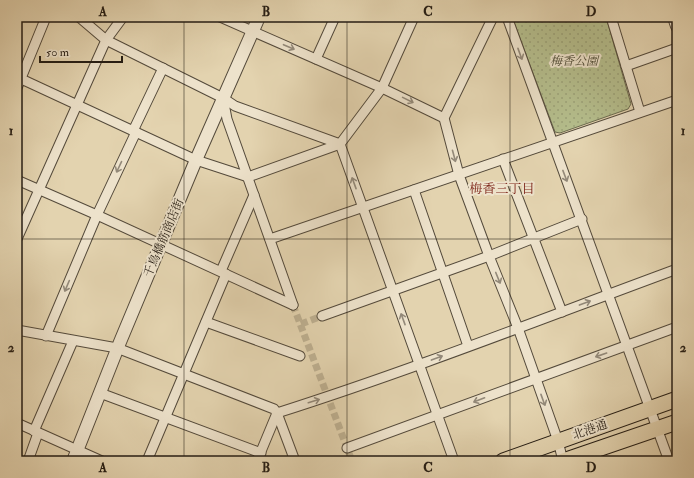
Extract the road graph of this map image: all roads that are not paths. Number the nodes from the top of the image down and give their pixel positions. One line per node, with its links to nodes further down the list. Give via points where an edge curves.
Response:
1 (46, 17): 19 (street)
2 (79, 17): 14 (street)
3 (123, 17): 14 (street)
4 (220, 17): 13 (street)
5 (259, 17): 13 (street, 千鳥橋筋商店街)
6 (335, 17): 16 (street)
7 (414, 17): 21 (street)
8 (493, 17): 26 (street)
9 (507, 17): 28 (street, one-way to 28)
10 (611, 17): 17 (street)
11 (674, 17): 12 (street)
12 (677, 26)
13 (253, 32): 16 (street, one-way to 16); 22 (street, 千鳥橋筋商店街)
14 (106, 40): 18 (street); 24 (street)
15 (677, 48): 17 (street)
16 (316, 59): 21 (street)
17 (626, 66): 25 (street)
18 (163, 68): 22 (street); 27 (street)
19 (19, 78): 20 (street); 24 (street)
20 (17, 88)
21 (382, 88): 26 (street, one-way to 26); 29 (street)
22 (223, 98): 29 (street, via 235,106); 31 (street, 千鳥橋筋商店街); 33 (street, via 227,119)
23 (677, 100): 25 (street)
24 (78, 106): 27 (street); 35 (street)
25 (640, 112): 28 (street)
26 (444, 118): 32 (street, one-way to 32)
27 (135, 132): 31 (street); 39 (street, one-way to 39)
28 (553, 142): 30 (street); 40 (street, one-way to 40)
29 (340, 144): 33 (street); 38 (street, one-way to 29)
30 (503, 159): 32 (street); 41 (street)
31 (196, 160): 33 (street); 44 (street, 千鳥橋筋商店街)
32 (459, 174): 36 (street); 45 (street)
33 (248, 178): 37 (street)
34 (17, 180): 35 (street)
35 (39, 190): 39 (street); 42 (street)
36 (414, 190): 38 (street); 48 (street)
37 (254, 194): 43 (street); 47 (street)
38 (363, 208): 43 (street); 49 (street)
39 (97, 215): 44 (street); 57 (street, one-way to 57)
40 (582, 219): 41 (street); 50 (street)
41 (532, 238): 45 (street); 51 (street)
42 (17, 239)
43 (270, 239): 47 (street, via 293,305)
44 (161, 244): 47 (street); 61 (street, 千鳥橋筋商店街)
45 (489, 256): 48 (street); 55 (street, one-way to 55)
46 (677, 269): 50 (street)
47 (223, 272): 53 (street)
48 (442, 272): 49 (street); 59 (street)
49 (393, 290): 52 (street); 63 (street, one-way to 49)
50 (608, 295): 51 (street, one-way to 50); 60 (street)
51 (562, 312): 55 (street)
52 (322, 316)
53 (206, 322): 62 (street); 64 (street)
54 (677, 327): 60 (street)
55 (518, 328): 59 (street); 65 (street)
56 (17, 330): 57 (street)
57 (46, 336): 58 (street)
58 (73, 341): 61 (street); 75 (street)
59 (468, 346): 63 (street, one-way to 59)
60 (628, 346): 65 (street, one-way to 65); 68 (street)
61 (117, 348): 64 (street); 66 (street, 千鳥橋筋商店街)
62 (300, 356)
63 (419, 364): 69 (street, one-way to 63); 70 (street)
64 (183, 375): 69 (street, via 274,409); 71 (street)
65 (536, 378): 70 (street, one-way to 70); 76 (street, one-way to 76)
66 (100, 393): 71 (street); 78 (street, 千鳥橋筋商店街)
67 (677, 399): 68 (main road, 北港通)
68 (650, 409): 74 (street); 76 (main road, 北港通)
69 (277, 413): 79 (street); 83 (street)
70 (438, 415): 77 (street); 84 (street)
71 (166, 417): 79 (street); 82 (street)
72 (677, 422): 74 (main road, 北港通)
73 (17, 424): 75 (street)
74 (658, 430): 86 (main road, 北港通); 87 (street)
75 (36, 432): 78 (street); 80 (street)
76 (558, 441): 85 (main road, 北港通); 86 (street)
77 (347, 448)
78 (75, 456): 81 (street)
79 (259, 457)
80 (28, 461)
81 (102, 461)
82 (147, 461)
83 (295, 461)
84 (454, 461)
85 (503, 461)
86 (563, 461)
87 (669, 461)

